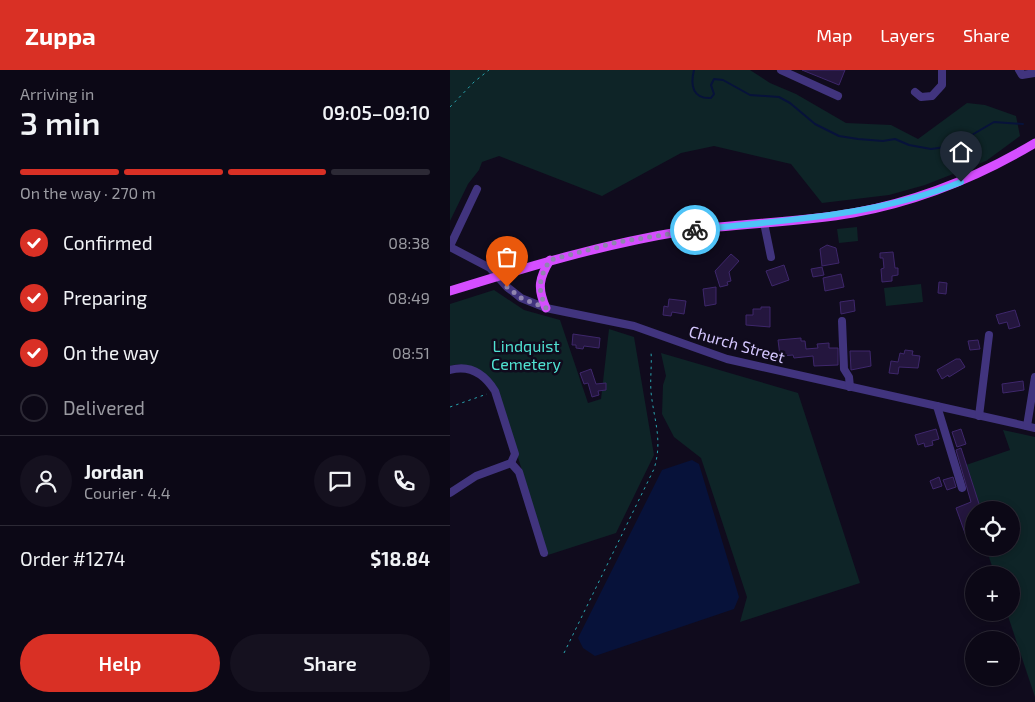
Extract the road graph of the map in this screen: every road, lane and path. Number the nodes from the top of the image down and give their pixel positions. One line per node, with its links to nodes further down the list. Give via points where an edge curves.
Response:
1 (489, 70): 8 (path)
2 (781, 70): 7 (street)
3 (942, 70): 6 (street, via 942,85 932,96 921,97)
4 (1019, 70): 5 (street, via 1025,76)
5 (1035, 73)
6 (915, 92)
7 (838, 96)
8 (450, 107)
9 (1035, 143): 11 (main road, via 977,175 929,195 851,213)
10 (477, 189): 12 (street)
11 (764, 222): 13 (street); 14 (main road, via 618,242)
12 (450, 247): 15 (street, Church Street, via 490,268)
13 (771, 257)
14 (550, 260): 15 (main road); 17 (main road, via 539,282 540,296)
15 (498, 276): 16 (main road); 17 (street, Church Street, via 521,298)
16 (450, 292)
17 (546, 308): 23 (street, Church Street, via 634,326 727,359)
18 (842, 320): 23 (street, via 844,369)
19 (989, 336): 27 (street)
20 (651, 352): 33 (path, via 651,392 659,440 654,470)
21 (450, 370): 24 (street, via 465,368 476,371 490,382)
22 (1035, 377): 28 (street)
23 (850, 387): 25 (street, Church Street)
24 (495, 392): 26 (path); 29 (street, via 515,454)
25 (937, 406): 27 (street, Church Street); 30 (street)
26 (450, 407)
27 (979, 416): 28 (street, Church Street)
28 (1031, 427)
29 (511, 463): 31 (street, via 476,476); 32 (street, via 519,472)
30 (962, 488)
31 (450, 493)
32 (544, 553)
33 (564, 653)

